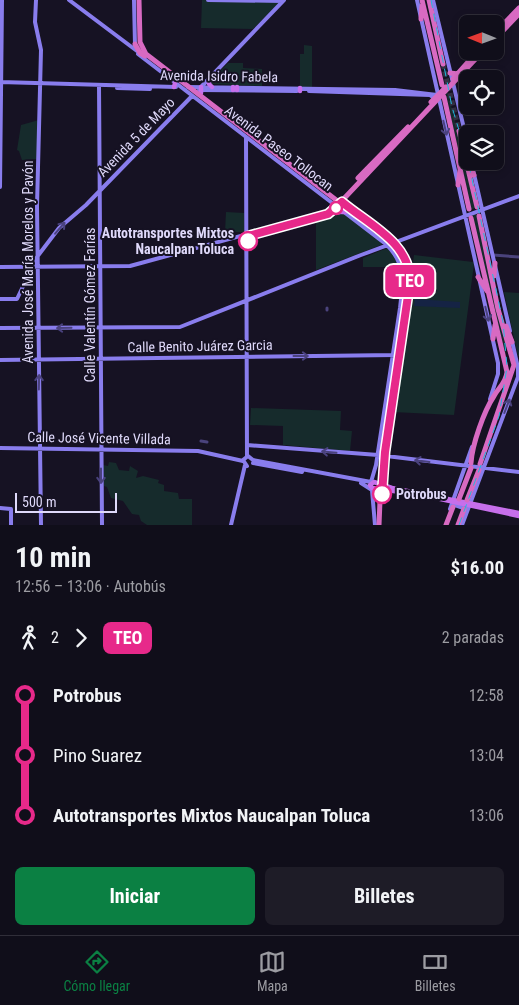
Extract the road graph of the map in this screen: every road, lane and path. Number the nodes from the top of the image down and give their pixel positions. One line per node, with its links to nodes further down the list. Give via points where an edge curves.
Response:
1 (2, 0): 33 (main road)
2 (36, 0): 34 (main road, Avenida José María Morelos y Pavón)
3 (70, 0): 23 (main road)
4 (208, 0): 5 (main road)
5 (255, 0): 9 (main road)
6 (421, 0): 16 (highway); 39 (highway)
7 (429, 0): 18 (highway)
8 (433, 0): 22 (main road)
9 (277, 1): 10 (main road); 12 (main road)
10 (284, 1): 12 (main road, Avenida 5 de Mayo)
11 (138, 2): 15 (main road); 17 (main road); 23 (highway)
12 (278, 7): 31 (main road, Avenida 5 de Mayo)
13 (519, 8): 19 (highway)
14 (519, 15): 20 (highway)
15 (135, 19): 17 (main road); 21 (main road)
16 (421, 19): 44 (main road)
17 (141, 20): 23 (main road)
18 (435, 26): 22 (highway); 26 (highway)
19 (504, 28)
20 (504, 30)
21 (135, 44): 23 (main road); 23 (highway)
22 (443, 44): 28 (main road)
23 (142, 52): 27 (highway, Avenida Paseo Tollocan); 27 (highway, Avenida Paseo Tollocan); 30 (main road); 36 (main road, Avenida Paseo Tollocan, via 143,58)
24 (470, 60): 29 (highway)
25 (474, 60): 32 (highway)
26 (444, 64)
27 (163, 69): 46 (highway, Avenida Paseo Tollocan)
28 (450, 73): 29 (highway); 32 (main road)
29 (458, 74): 32 (highway)
30 (182, 78): 36 (main road); 37 (main road)
31 (209, 78): 38 (main road, via 208,83); 42 (main road, Avenida 5 de Mayo)
32 (452, 83): 39 (highway); 47 (main road)
33 (0, 85): 34 (main road, Avenida Isidro Fabela); 60 (main road)
34 (40, 85): 35 (main road, Avenida Isidro Fabela); 74 (main road, Avenida José María Morelos y Pavón)
35 (99, 86): 36 (main road, Avenida Isidro Fabela); 36 (main road, Avenida Isidro Fabela); 61 (main road, Calle Valentín Gómez Farías)
36 (178, 86): 37 (main road, Avenida Isidro Fabela); 42 (main road, Avenida Isidro Fabela); 43 (main road, Avenida Paseo Tollocan)
37 (192, 87): 42 (main road, Avenida Isidro Fabela)
38 (212, 87): 40 (main road, Avenida Isidro Fabela); 42 (main road, Avenida Isidro Fabela)
39 (445, 87): 44 (highway)
40 (235, 89): 41 (main road, Avenida Isidro Fabela); 42 (main road, Avenida Isidro Fabela)
41 (299, 90): 44 (main road, Avenida Isidro Fabela, via 395,90); 44 (main road, Avenida Isidro Fabela, via 430,95)
42 (200, 91): 43 (main road, Avenida 5 de Mayo); 45 (main road); 46 (main road, Avenida Paseo Tollocan)
43 (192, 96): 45 (main road, Avenida Paseo Tollocan); 61 (main road, Avenida 5 de Mayo)
44 (438, 98): 51 (highway); 59 (main road, one-way to 59); 62 (highway); 62 (highway)
45 (198, 100): 46 (main road, Avenida Paseo Tollocan)
46 (233, 122): 48 (highway, Avenida Paseo Tollocan)
47 (463, 125)
48 (246, 134): 49 (main road, Avenida Paseo Tollocan); 50 (highway, Avenida Paseo Tollocan); 52 (highway, Avenida Paseo Tollocan); 72 (main road)
49 (256, 145): 50 (highway); 52 (main road, Avenida Paseo Tollocan)
50 (264, 147): 52 (highway, Avenida Paseo Tollocan)
51 (459, 161)
52 (287, 164): 64 (highway, Avenida Paseo Tollocan)
53 (459, 170): 59 (highway)
54 (461, 170): 66 (highway)
55 (470, 170): 65 (highway)
56 (472, 170): 58 (highway)
57 (473, 170): 58 (main road)
58 (474, 174): 65 (main road)
59 (458, 185): 66 (main road)
60 (0, 187)
61 (101, 190): 74 (main road, Avenida 5 de Mayo, one-way to 61, via 61,226); 78 (main road, Calle Valentín Gómez Farías)
62 (345, 195): 64 (highway); 64 (highway)
63 (519, 196): 65 (main road)
64 (339, 204): 67 (main road); 67 (main road); 67 (main road); 73 (highway, Avenida Paseo Tollocan)
65 (482, 207): 66 (main road, via 468,212); 68 (main road); 69 (main road)
66 (466, 209): 68 (main road)
67 (329, 212): 72 (main road)
68 (465, 216): 71 (main road); 73 (main road)
69 (482, 217): 71 (main road, via 468,219); 75 (main road); 84 (highway)
70 (471, 218): 86 (highway)
71 (467, 224): 82 (main road)
72 (246, 235): 78 (main road, via 130,266); 88 (main road)
73 (390, 244): 83 (highway, Avenida Paseo Tollocan, via 403,260); 85 (highway, Avenida Paseo Tollocan, via 404,268); 88 (main road)
74 (38, 255): 80 (main road, Avenida 5 de Mayo); 81 (main road, Avenida José María Morelos y Pavón)
75 (493, 255): 76 (street); 77 (main road)
76 (519, 257)
77 (495, 263): 84 (highway); 96 (main road)
78 (101, 266): 81 (main road); 94 (main road, Calle Valentín Gómez Farías)
79 (0, 267): 80 (main road)
80 (32, 267): 81 (main road); 87 (main road, Avenida 5 de Mayo, via 16,299)
81 (38, 267): 93 (main road, Avenida José María Morelos y Pavón)
82 (478, 277): 86 (highway); 95 (main road, one-way to 95)
83 (409, 279): 89 (highway, Avenida Paseo Tollocan); 98 (main road, Avenida Paseo Tollocan)
84 (493, 281): 91 (highway)
85 (403, 291): 89 (highway, Avenida Paseo Tollocan); 97 (main road, Avenida Paseo Tollocan)
86 (490, 295): 90 (highway)
87 (0, 299)
88 (247, 301): 94 (main road, via 180,327); 99 (main road)
89 (402, 316): 105 (highway, Avenida Paseo Tollocan)
90 (496, 320): 95 (highway); 117 (highway, via 507,375 493,396)
91 (502, 322): 96 (highway); 118 (highway, via 514,370)
92 (0, 328): 93 (main road)
93 (39, 328): 94 (main road, one-way to 93); 102 (main road, Avenida José María Morelos y Pavón)
94 (102, 328): 100 (main road, Calle Valentín Gómez Farías)
95 (493, 339): 117 (main road, via 497,378)
96 (512, 342): 118 (main road, one-way to 96, via 518,377)
97 (393, 355): 98 (main road, Calle Benito Juárez Garcia); 99 (main road, Calle Benito Juárez Garcia, one-way to 97); 103 (main road, Avenida Paseo Tollocan)
98 (400, 355): 104 (main road, Avenida Paseo Tollocan)
99 (248, 356): 100 (main road, Calle Benito Juárez Garcia); 109 (main road)
100 (102, 359): 102 (main road, Calle Benito Juárez Garcia); 112 (main road, Calle Valentín Gómez Farías)
101 (0, 360): 102 (main road, Calle Benito Juárez Garcia)
102 (39, 360): 111 (main road, Avenida José María Morelos y Pavón, one-way to 102)
103 (392, 360): 104 (main road); 105 (main road, Avenida Paseo Tollocan)
104 (399, 362): 106 (main road, Avenida Paseo Tollocan)
105 (387, 407): 106 (highway); 113 (main road, Avenida Paseo Tollocan); 129 (highway, Avenida Paseo Tollocan, via 380,457)
106 (391, 417): 114 (main road, Avenida Paseo Tollocan)
107 (201, 441): 108 (street)
108 (207, 442)
109 (248, 445): 113 (main road, one-way to 109); 115 (main road)
110 (0, 448): 111 (main road, Calle José Vicente Villada)
111 (39, 449): 112 (main road, Calle José Vicente Villada); 126 (main road, Avenida José María Morelos y Pavón)
112 (102, 450): 115 (main road, Calle José Vicente Villada, via 200,449); 127 (main road, Calle Valentín Gómez Farías, one-way to 127)
113 (378, 454): 114 (main road); 120 (main road, Avenida Paseo Tollocan)
114 (385, 455): 117 (main road, one-way to 114); 120 (main road, Avenida Paseo Tollocan)
115 (246, 460): 116 (main road); 116 (main road); 128 (main road)
116 (253, 462): 120 (main road)
117 (469, 466): 118 (main road); 121 (highway)
118 (481, 467): 119 (main road); 122 (highway)
119 (519, 472)
120 (378, 487): 121 (main road); 129 (main road, Avenida Paseo Tollocan, via 381,508); 129 (main road, Avenida Paseo Tollocan, via 374,506)
121 (454, 502): 122 (main road); 122 (main road); 130 (highway)
122 (467, 506): 124 (main road); 131 (highway); 132 (main road)
123 (0, 508): 125 (main road, via 11,509)
124 (519, 514)
125 (11, 525)
126 (41, 525)
127 (102, 525)
128 (232, 525)
129 (378, 525)
130 (445, 525)
131 (458, 525)
132 (462, 525)

